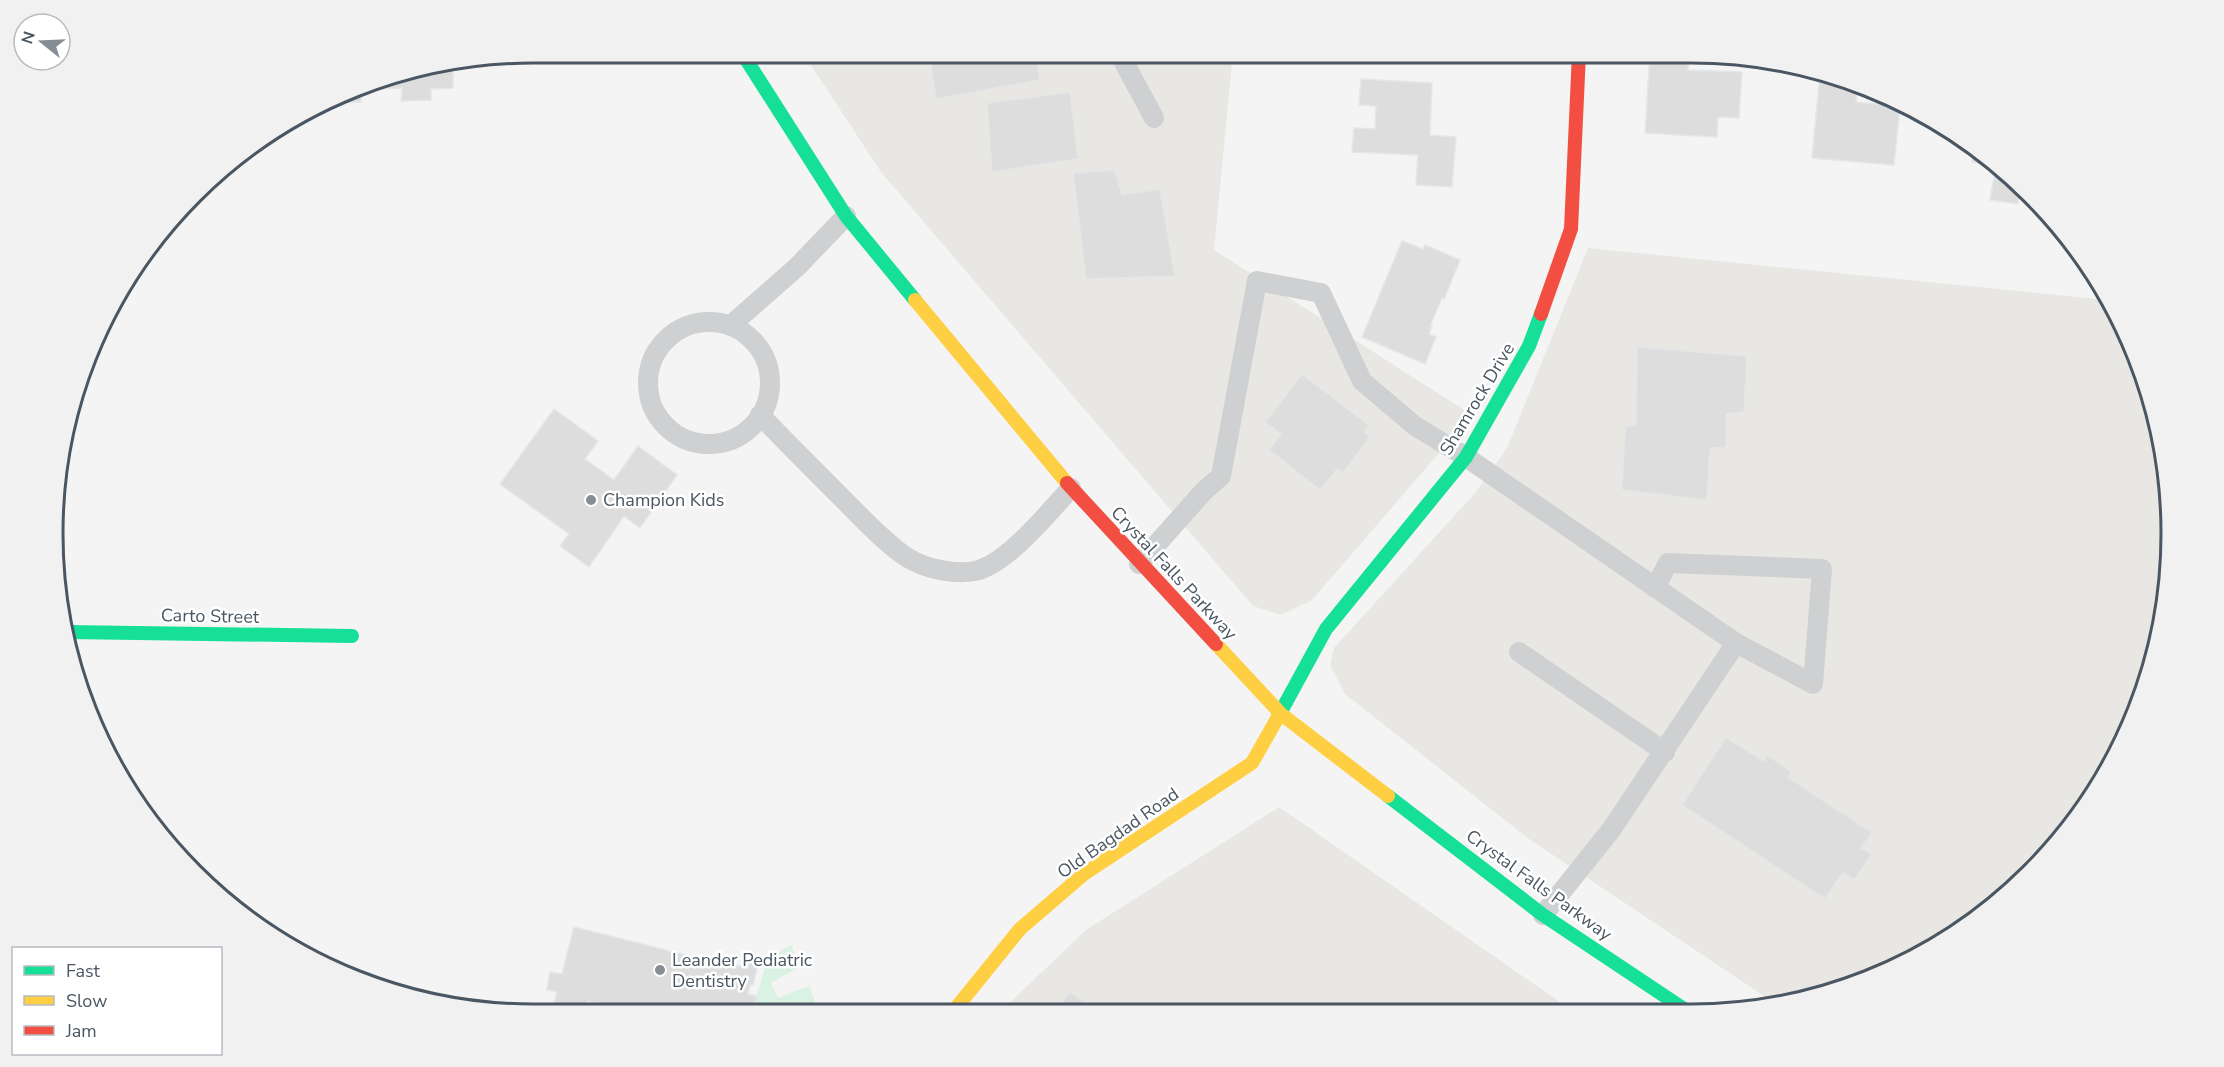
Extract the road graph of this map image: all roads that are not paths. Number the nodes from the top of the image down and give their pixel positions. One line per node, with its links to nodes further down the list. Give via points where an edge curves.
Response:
1 (749, 63): 5 (street, Crystal Falls Parkway)
2 (1125, 63): 4 (lane)
3 (1579, 63): 8 (street, Shamrock Drive, via 1571,229 1529,346)
4 (1154, 118)
5 (846, 216): 6 (lane, via 797,267); 9 (street, Crystal Falls Parkway)
6 (731, 325): 7 (lane, via 749,336 762,352 769,371 770,392); 7 (lane, via 712,321 692,323 660,345 647,383 651,403 660,420 675,434 692,442 713,444 733,439 750,428)
7 (760, 415): 9 (lane, via 865,522 908,558 925,566 975,571 1003,557)
8 (1466, 457): 10 (lane, via 1415,426 1362,381 1321,293 1257,281 1221,476); 11 (lane); 16 (street, Shamrock Drive, via 1326,629)
9 (1071, 488): 10 (street, Crystal Falls Parkway)
10 (1139, 564): 16 (street, Crystal Falls Parkway)
11 (1655, 588): 14 (lane); 14 (lane, via 1668,563 1822,569 1813,684)
12 (74, 632): 13 (street, Carto Street)
13 (352, 636)
14 (1736, 643): 17 (lane)
15 (1519, 652): 17 (lane)
16 (1281, 714): 18 (street, Crystal Falls Parkway); 19 (street, Old Bagdad Road, via 1252,763 1084,874 1020,929)
17 (1665, 752): 18 (lane, via 1611,830)
18 (1543, 915): 20 (street, Crystal Falls Parkway)
19 (959, 1004)
20 (1676, 1004)

